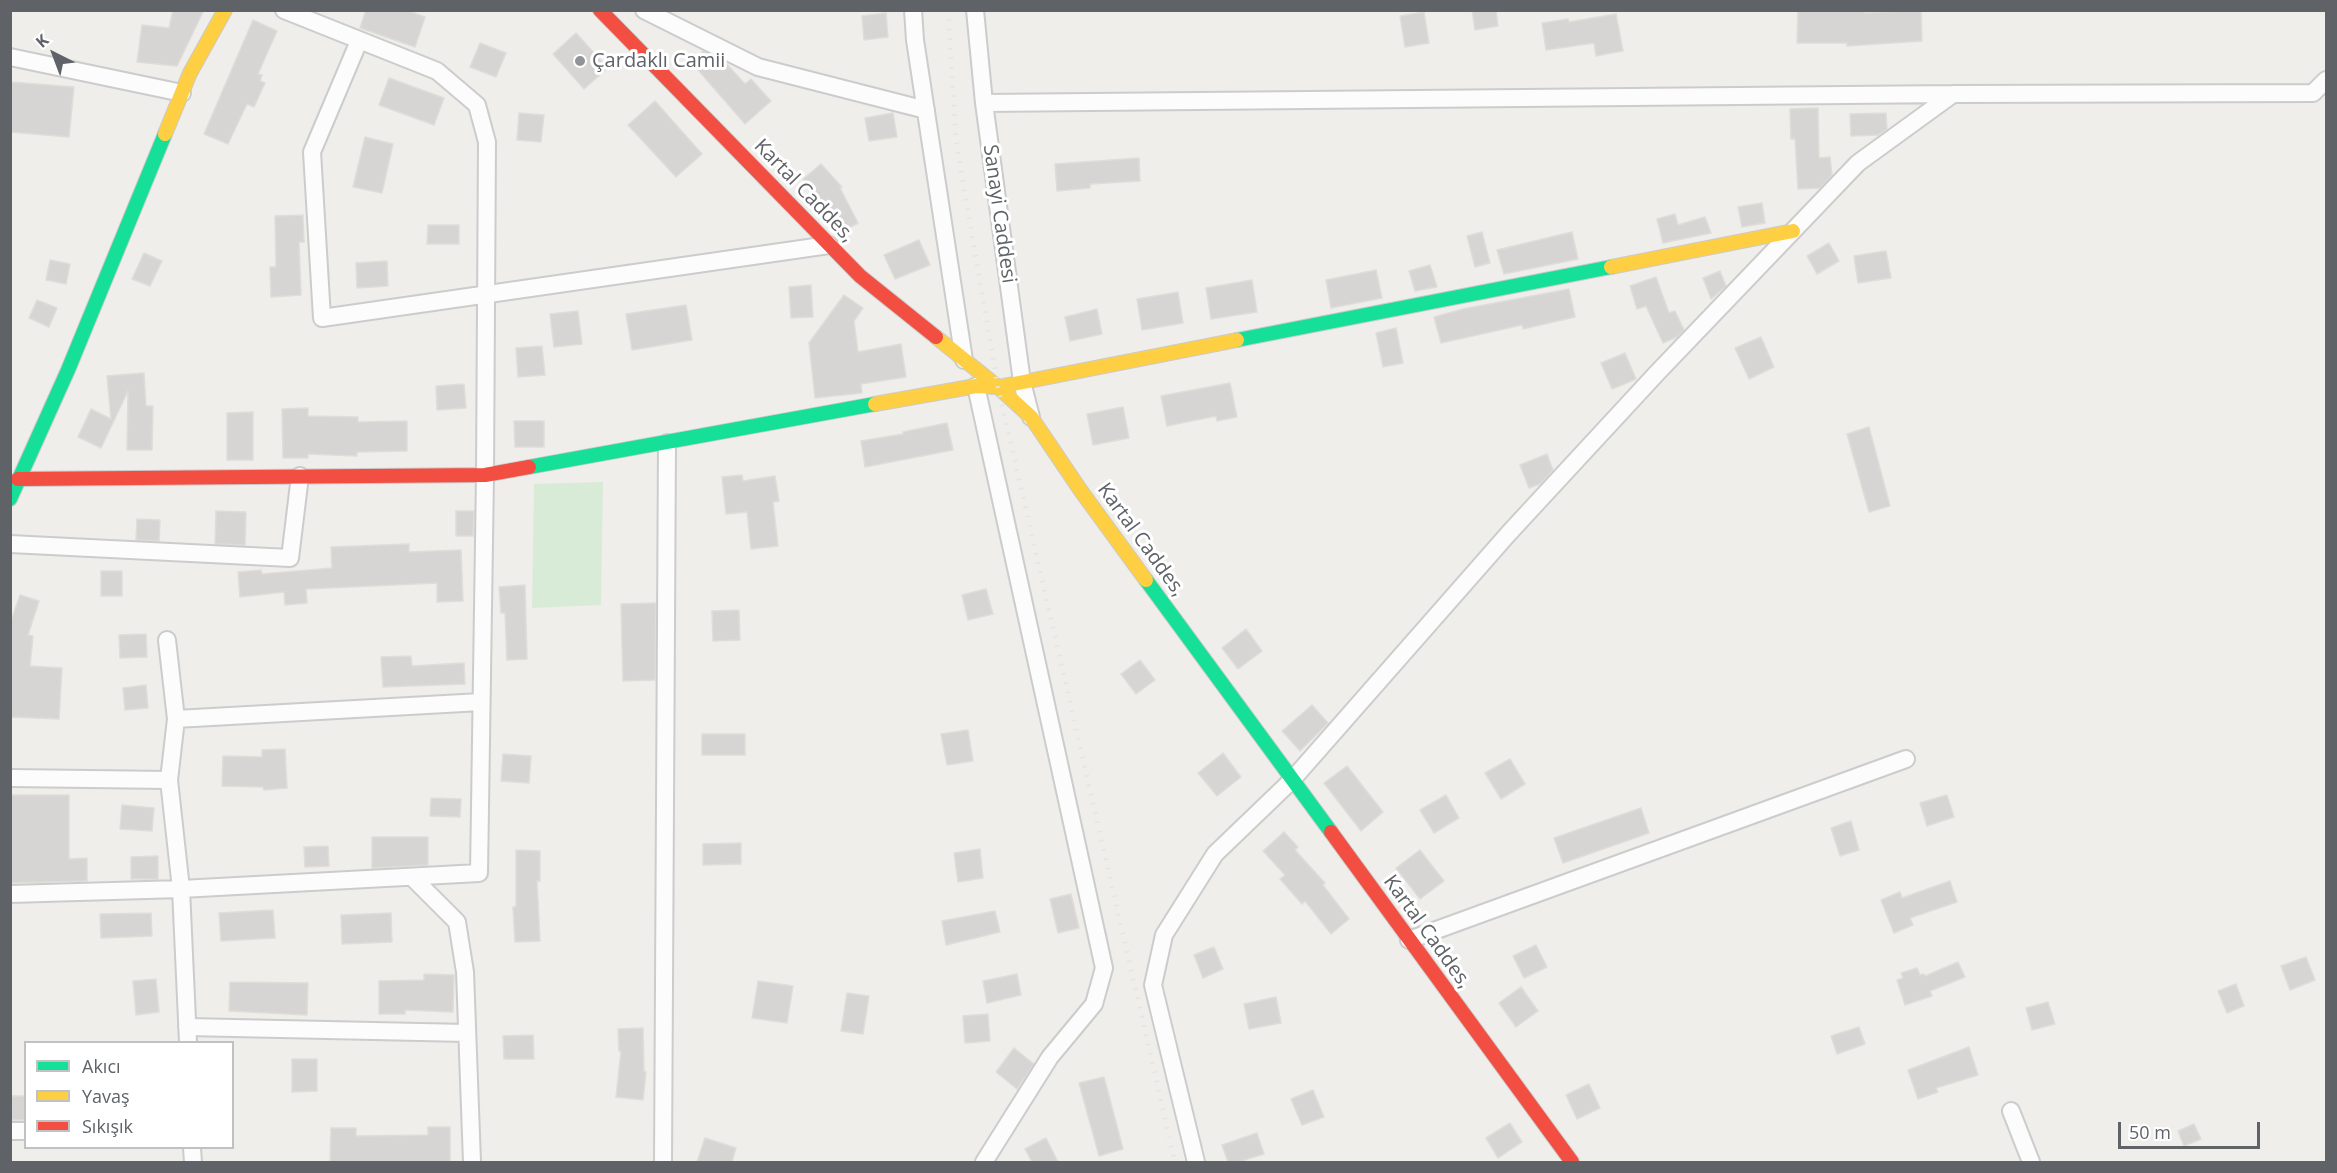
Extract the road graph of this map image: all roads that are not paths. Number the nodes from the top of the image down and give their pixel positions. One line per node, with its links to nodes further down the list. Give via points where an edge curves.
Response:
1 (225, 10): 10 (street)
2 (284, 10): 7 (street)
3 (600, 10): 15 (street, Kartal Caddes,)
4 (644, 10): 13 (street, via 758,67)
5 (913, 10): 13 (street)
6 (975, 10): 12 (street, Sanayi Caddesi)
7 (359, 41): 16 (street, via 437,71 477,105 487,142); 16 (street, via 312,152 322,318)
8 (10, 57): 10 (street)
9 (2326, 80): 11 (street, via 2313,93)
10 (182, 93): 25 (street, via 68,370)
11 (1953, 94): 12 (street); 14 (street, via 1858,163)
12 (984, 103): 18 (street, Sanayi Caddesi)
13 (926, 110): 17 (street)
14 (1793, 231): 18 (street); 34 (street, via 1509,533)
15 (829, 245): 16 (street); 17 (street, Kartal Caddes,, via 860,276)
16 (486, 294): 23 (street)
17 (964, 360): 20 (street, Kartal Caddes,)
18 (1022, 382): 20 (street); 21 (street, Sanayi Caddesi)
19 (976, 386): 20 (street); 22 (street); 44 (street, via 1104,968 1094,1004 1050,1057)
20 (998, 387): 21 (street, Kartal Caddes,)
21 (1031, 417): 34 (street, Kartal Caddes,)
22 (667, 443): 23 (street); 43 (street)
23 (485, 475): 24 (street); 29 (street)
24 (300, 476): 25 (street); 27 (street, via 290,558)
25 (18, 479): 26 (street)
26 (10, 499)
27 (10, 544)
28 (167, 640): 30 (street)
29 (481, 702): 30 (street); 35 (street, via 478,873)
30 (176, 719): 33 (street)
31 (1906, 759): 38 (street)
32 (10, 778): 33 (street)
33 (169, 780): 36 (street)
34 (1292, 780): 38 (street, Kartal Caddes,); 45 (street, via 1215,854 1164,935 1153,985)
35 (412, 878): 36 (street); 39 (street, via 457,922 465,972)
36 (181, 890): 37 (street); 40 (street)
37 (10, 894)
38 (1409, 940): 46 (street, Kartal Caddes,)
39 (467, 1033): 40 (street); 42 (street)
40 (187, 1035)
41 (2011, 1111): 47 (street)
42 (472, 1162)
43 (663, 1162)
44 (984, 1162)
45 (1196, 1162)
46 (1572, 1162)
47 (2031, 1162)

